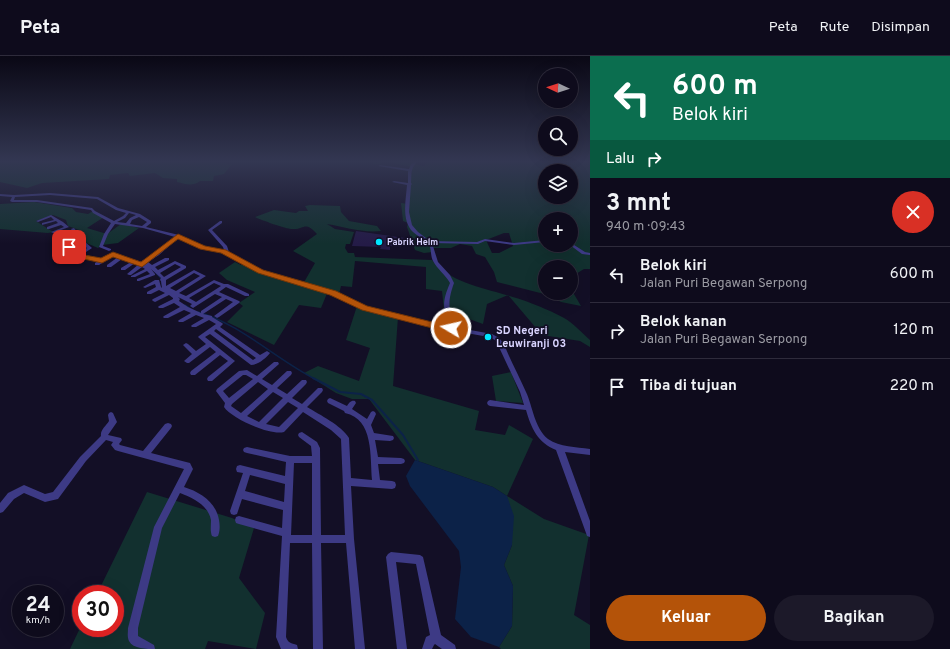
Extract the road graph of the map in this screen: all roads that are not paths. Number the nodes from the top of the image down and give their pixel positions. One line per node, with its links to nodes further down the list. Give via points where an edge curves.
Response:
1 (410, 189): 24 (street, via 410,224)
2 (0, 195): 4 (street)
3 (47, 195): 4 (street); 5 (street); 8 (street, via 98,198)
4 (14, 196): 5 (street, via 12,200)
5 (37, 201): 7 (street)
6 (84, 204): 7 (street)
7 (77, 206): 8 (street)
8 (98, 206): 9 (street); 15 (street, via 94,212)
9 (128, 212): 10 (street); 15 (street)
10 (138, 215): 17 (street); 18 (street, via 150,222)
11 (38, 220): 12 (street, via 51,216)
12 (57, 220): 14 (street); 16 (street)
13 (221, 222): 28 (street, via 210,230 225,247)
14 (62, 223): 19 (street); 21 (street, via 67,227)
15 (114, 223): 17 (street); 27 (street, via 103,239 101,247)
16 (43, 224)
17 (127, 225): 18 (street)
18 (143, 227): 23 (street)
19 (48, 228)
20 (73, 229): 30 (street, via 90,248)
21 (59, 230): 22 (street); 30 (street, via 69,247)
22 (53, 232)
23 (178, 236): 28 (street, via 203,247); 35 (street)
24 (429, 242): 25 (street, via 478,243 485,240 514,244); 65 (street, via 434,258 452,283 446,307)
25 (538, 242)
26 (578, 249): 29 (street)
27 (109, 250)
28 (226, 253): 65 (street, via 261,271 333,293 365,308)
29 (590, 254)
30 (79, 255): 33 (street)
31 (122, 257): 33 (street, via 113,254); 34 (street); 37 (street)
32 (167, 258): 38 (street)
33 (102, 260): 36 (street)
34 (133, 262): 35 (street); 39 (street)
35 (143, 263): 38 (street); 38 (street, via 131,275)
36 (98, 264)
37 (108, 266)
38 (150, 268): 40 (street)
39 (123, 269)
40 (156, 273): 41 (street); 42 (street, via 163,278); 42 (street, via 176,262 184,267)
41 (139, 280)
42 (160, 281): 44 (street); 45 (street); 46 (street)
43 (224, 286): 47 (street); 50 (street); 53 (street, via 214,281)
44 (144, 287)
45 (159, 288): 46 (street); 48 (street)
46 (168, 290): 49 (street); 49 (street, via 194,271 204,276); 52 (street); 54 (street)
47 (215, 292): 51 (street); 55 (street)
48 (149, 293)
49 (176, 293): 53 (street)
50 (247, 295)
51 (226, 297): 57 (street); 59 (street, via 236,302)
52 (177, 299): 55 (street, via 176,302); 56 (street)
53 (185, 299): 55 (street)
54 (155, 300)
55 (190, 307): 58 (street); 60 (street)
56 (161, 308)
57 (203, 312)
58 (195, 313): 61 (street); 62 (street)
59 (217, 316)
60 (166, 317)
61 (210, 317): 63 (street); 64 (street, via 220,324)
62 (181, 321)
63 (194, 326)
64 (217, 327): 66 (street); 72 (street)
65 (451, 328): 88 (street, via 484,333 497,339)
66 (210, 331): 67 (street, via 201,337); 72 (street, via 253,363)
67 (209, 344): 69 (street); 71 (street)
68 (186, 345): 71 (street)
69 (220, 352): 76 (street); 78 (street, via 232,361)
70 (267, 353): 72 (street)
71 (195, 354): 73 (street)
72 (261, 358)
73 (187, 361)
74 (276, 364): 77 (street)
75 (289, 373): 80 (street)
76 (193, 374)
77 (258, 378): 80 (street); 84 (street); 84 (street, via 245,371 222,388 220,394)
78 (210, 379)
79 (304, 382): 82 (street)
80 (272, 388): 82 (street); 92 (street)
81 (320, 390): 87 (street)
82 (286, 398): 87 (street); 93 (street)
83 (330, 401): 89 (street)
84 (229, 402): 92 (street, via 227,407)
85 (490, 403): 88 (street)
86 (353, 404): 89 (street)
87 (303, 408): 93 (street, via 281,430); 111 (street, via 338,430 345,438)
88 (529, 408): 100 (street, via 541,437)
89 (347, 411): 94 (street)
90 (373, 414): 94 (street)
91 (111, 415): 98 (street, via 113,422 104,433)
92 (242, 416): 93 (street)
93 (260, 425)
94 (367, 425): 97 (street)
95 (168, 426): 103 (street)
96 (302, 435): 105 (street, via 314,444)
97 (371, 436): 99 (street); 106 (street)
98 (105, 437): 103 (street, via 118,440 115,445 118,448); 117 (street, via 83,459 55,496 45,498 24,489 11,496)
99 (390, 438)
100 (559, 447): 102 (street); 121 (street)
101 (246, 450): 104 (street)
102 (590, 452)
103 (145, 455): 114 (street, via 187,466 189,469)
104 (290, 459): 105 (street); 110 (street)
105 (316, 460): 123 (street)
106 (374, 460): 107 (street); 112 (street)
107 (401, 461)
108 (240, 469): 109 (street)
109 (248, 471): 110 (street); 115 (street)
110 (288, 481): 116 (street)
111 (348, 482): 112 (street); 124 (street)
112 (376, 484): 113 (street)
113 (392, 485)
114 (179, 489): 120 (street, via 205,501 216,518); 126 (street, via 158,527 133,628 133,639)
115 (240, 494): 116 (street); 118 (street)
116 (287, 507): 122 (street)
117 (0, 509)
118 (234, 511)
119 (239, 520): 122 (street)
120 (215, 533)
121 (590, 533)
122 (286, 536): 123 (street); 127 (street, via 281,637 284,645 288,649)
123 (316, 539): 124 (street); 128 (street)
124 (350, 539): 129 (street)
125 (436, 638): 130 (street, via 420,560 390,557); 131 (street, via 430,641); 132 (street)
126 (150, 649)
127 (293, 649)
128 (318, 649)
129 (360, 649)
130 (402, 649)
131 (426, 649)
132 (451, 649)

